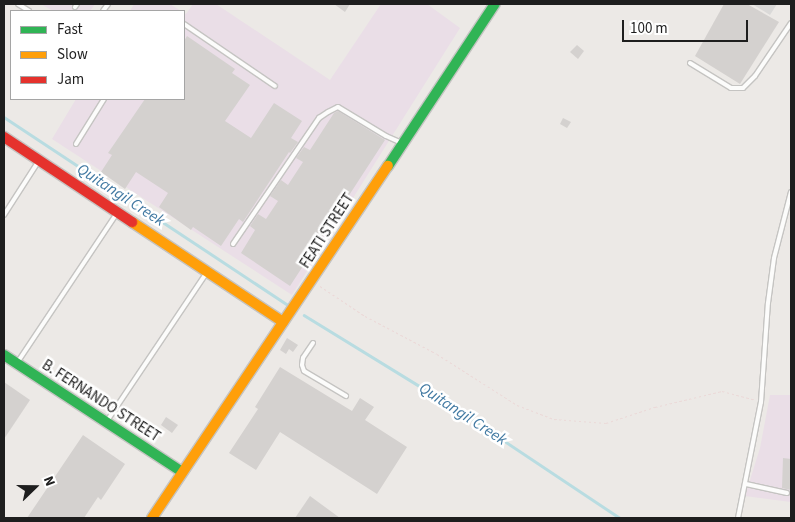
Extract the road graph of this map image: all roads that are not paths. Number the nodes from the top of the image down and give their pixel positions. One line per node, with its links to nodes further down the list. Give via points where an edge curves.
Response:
1 (495, 4): 8 (street, FEATI STREET)
2 (791, 23): 4 (lane, via 743,88 731,88)
3 (185, 25): 5 (lane)
4 (690, 62)
5 (275, 86)
6 (103, 100): 9 (lane)
7 (4, 137): 10 (street)
8 (402, 143): 14 (lane, via 338,107 328,112 319,118); 16 (street, FEATI STREET)
9 (76, 144)
10 (39, 160): 12 (street); 13 (lane)
11 (791, 192): 23 (lane, via 774,258 761,402)
12 (117, 213): 15 (street); 19 (lane)
13 (4, 215)
14 (233, 244)
15 (207, 272): 16 (street); 21 (lane)
16 (283, 322): 22 (street, FEATI STREET)
17 (313, 343): 20 (lane, via 303,358 304,371)
18 (4, 355): 19 (street, B. FERNANDO STREET)
19 (16, 363): 21 (street, B. FERNANDO STREET)
20 (346, 396)
21 (107, 421): 22 (street, B. FERNANDO STREET)
22 (182, 472): 25 (street, FEATI STREET)
23 (746, 484): 24 (lane); 26 (lane)
24 (787, 493)
25 (152, 518)
26 (738, 518)

